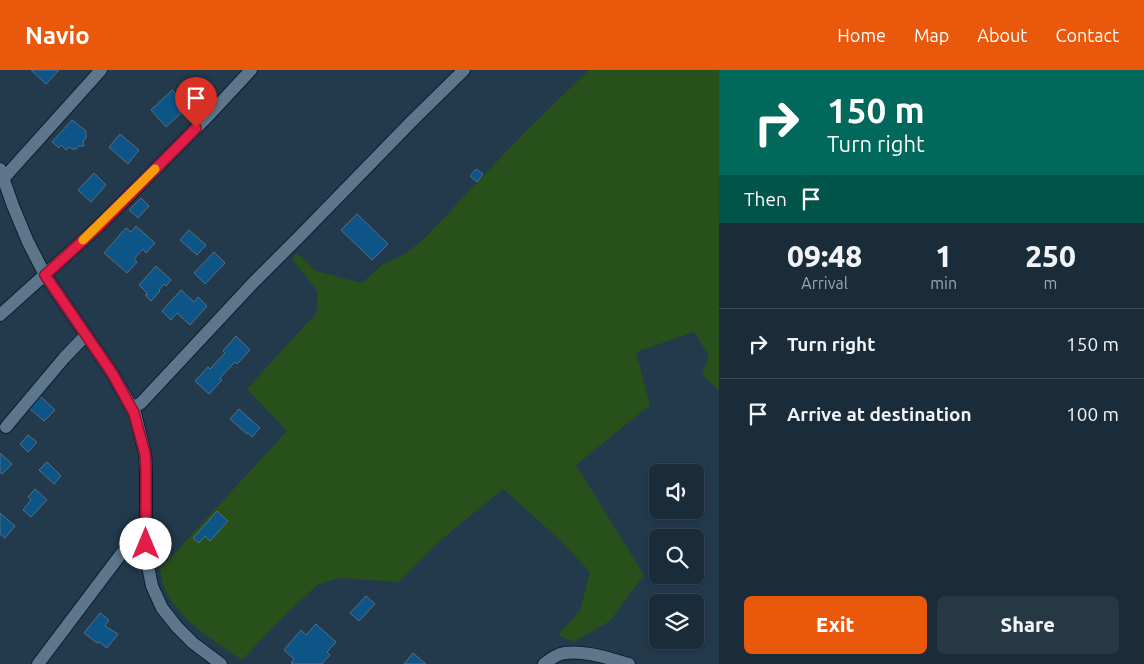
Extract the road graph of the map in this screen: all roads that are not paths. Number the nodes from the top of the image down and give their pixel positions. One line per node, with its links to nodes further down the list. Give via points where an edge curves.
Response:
1 (101, 70): 4 (street)
2 (251, 70): 5 (street, via 99,226)
3 (464, 70): 8 (street, via 141,403)
4 (2, 174): 5 (street, via 12,206)
5 (45, 275): 6 (street); 7 (street)
6 (0, 315)
7 (86, 334): 8 (street); 9 (street)
8 (132, 408): 10 (street, via 145,454)
9 (6, 427)
10 (146, 534): 11 (street, via 121,554); 12 (street, via 146,556 152,586 162,608 193,643)
11 (38, 664)
12 (221, 664)
13 (544, 664): 14 (street, via 564,653)
14 (629, 664)

